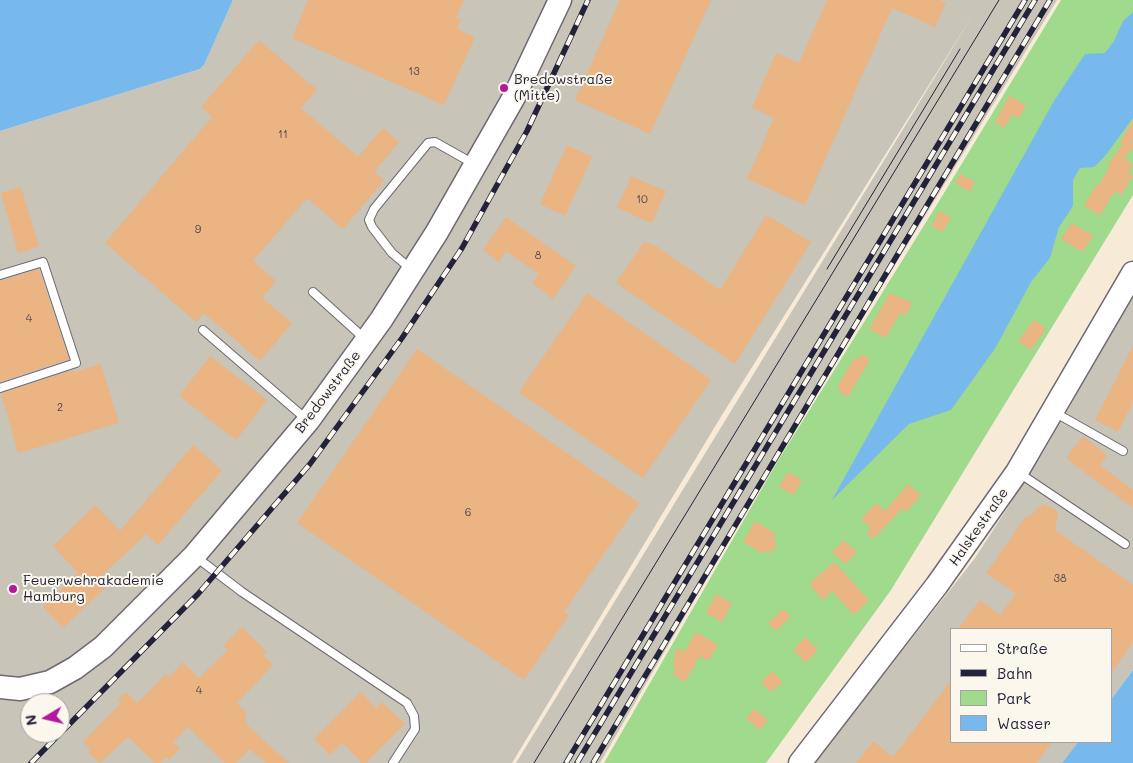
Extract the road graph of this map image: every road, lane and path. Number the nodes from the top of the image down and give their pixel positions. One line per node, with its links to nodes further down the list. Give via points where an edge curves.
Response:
1 (560, 0): 2 (street, Bredowstraße, via 514,97)
2 (476, 165): 3 (street, Bredowstraße); 3 (lane, via 435,142 428,143 374,209 369,220 372,227 392,253)
3 (413, 272): 8 (street, Bredowstraße)
4 (1133, 274): 10 (street, Halskestraße)
5 (0, 276): 9 (lane, via 44,262 76,363)
6 (313, 292): 8 (lane)
7 (204, 330): 11 (lane)
8 (367, 340): 11 (street, Bredowstraße)
9 (0, 388)
10 (1052, 412): 12 (lane); 13 (street, Halskestraße)
11 (308, 421): 15 (street, Bredowstraße)
12 (1124, 451)
13 (1017, 472): 14 (lane); 18 (street, Halskestraße, via 937,585)
14 (1125, 544)
15 (194, 556): 16 (street, Bredowstraße, via 103,647 75,668 35,687); 17 (lane, via 406,703 414,716 415,729)
16 (0, 687)
17 (393, 763)
18 (800, 763)

